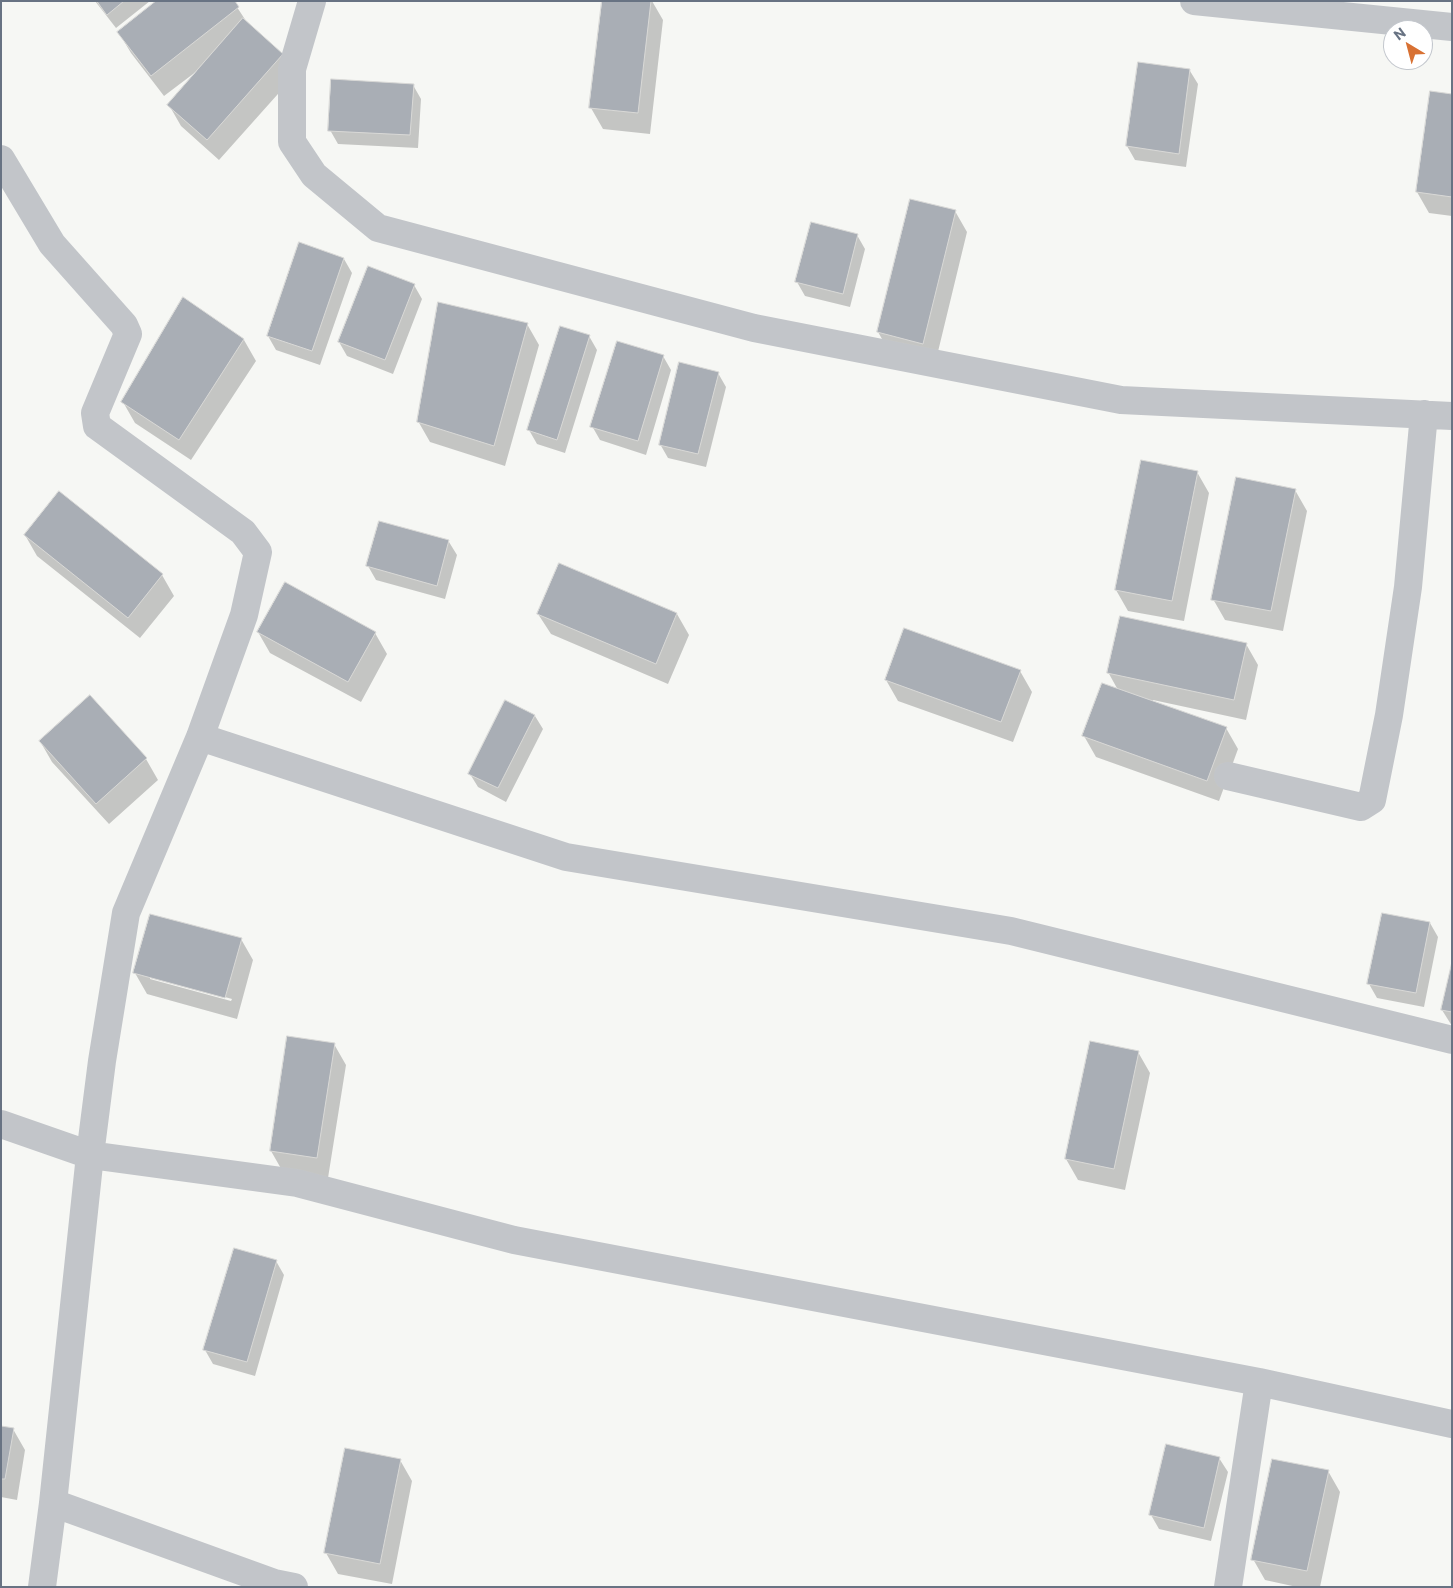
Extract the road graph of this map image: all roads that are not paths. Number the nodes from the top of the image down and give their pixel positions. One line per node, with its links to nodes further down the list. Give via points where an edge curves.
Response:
1 (312, 1): 5 (street, via 292,69 292,142 314,175 378,228 754,328 1121,400)
2 (1194, 1): 3 (street)
3 (1452, 27)
4 (1, 159): 7 (street, via 52,244 124,325 128,334 95,413 97,426 243,532 258,552 244,615)
5 (1424, 414): 6 (street); 8 (street, via 1408,587 1389,715 1372,800 1361,808)
6 (1452, 416)
7 (200, 737): 9 (street, via 566,857 1011,931); 11 (street, via 126,913)
8 (1228, 776)
9 (1452, 1040)
10 (1, 1124): 11 (street)
11 (90, 1155): 12 (street, via 297,1183 514,1240); 14 (street)
12 (1259, 1382): 13 (street); 17 (street)
13 (1452, 1424)
14 (53, 1504): 15 (street); 16 (street, via 274,1583)
15 (42, 1587)
16 (294, 1587)
17 (1228, 1587)

